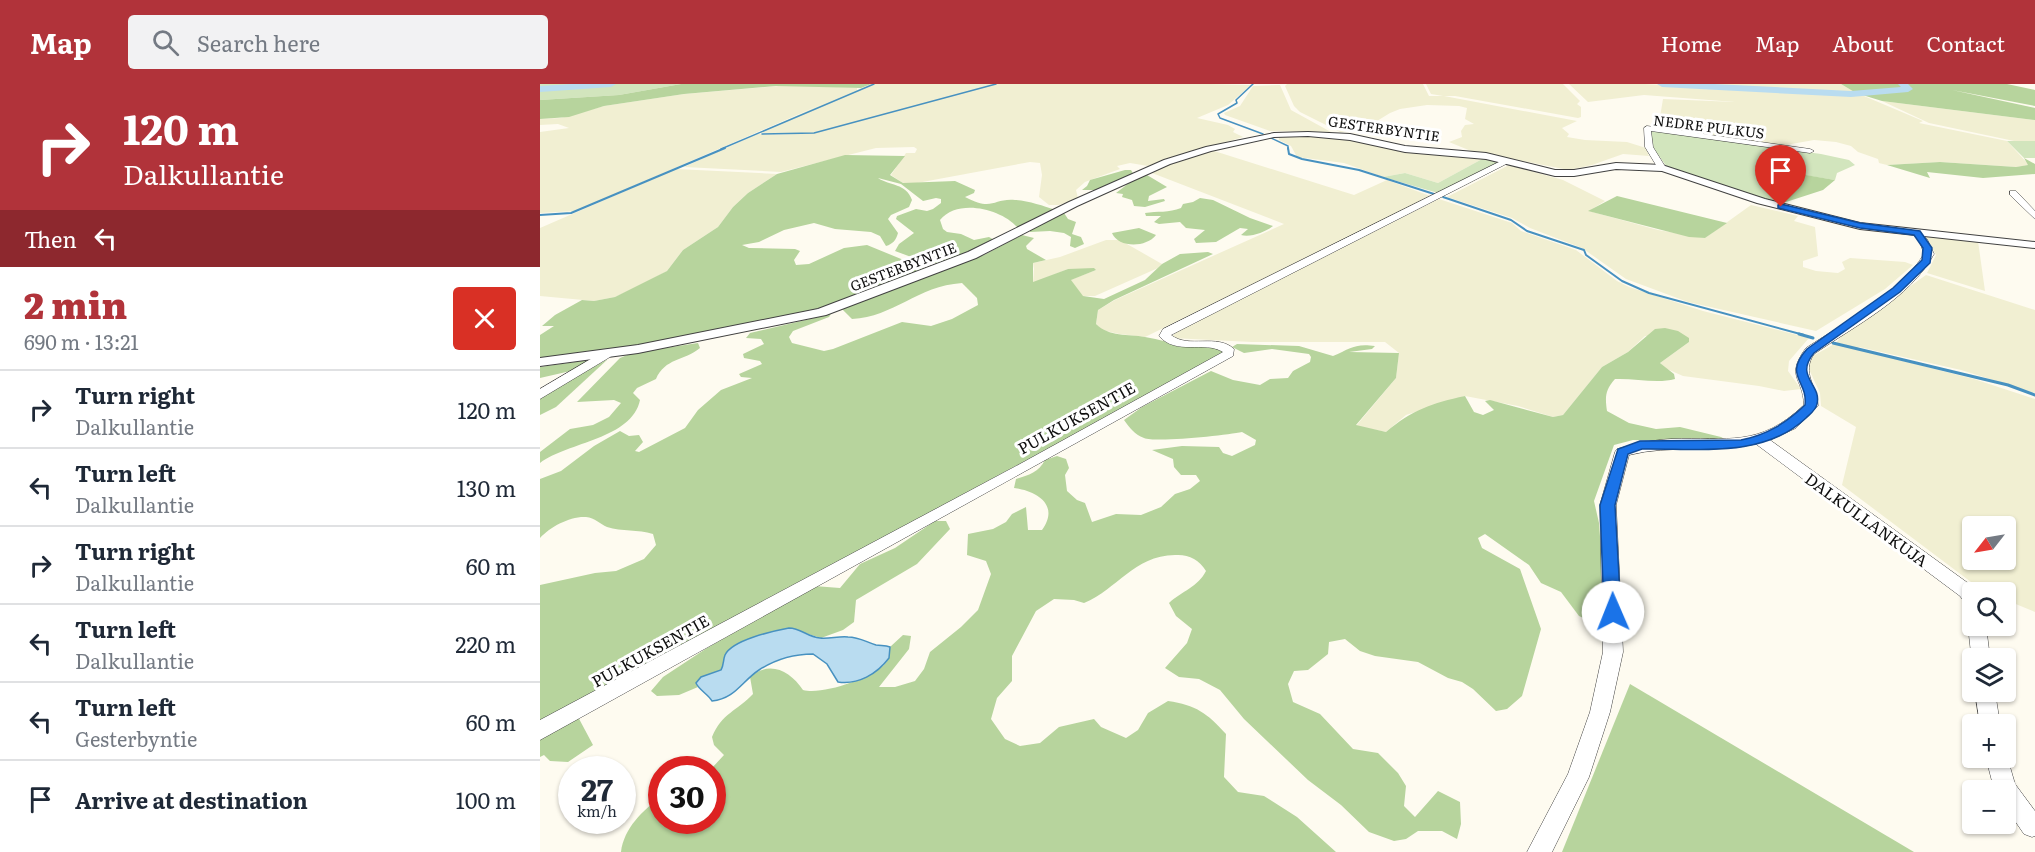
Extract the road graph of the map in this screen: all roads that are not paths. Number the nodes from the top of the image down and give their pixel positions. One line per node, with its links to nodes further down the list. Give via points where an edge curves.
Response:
1 (1810, 152): 3 (street, NEDRE PULKUS, via 1647,128 1649,147)
2 (1508, 162): 3 (street, GESTERBYNTIE, via 1564,174 1616,166); 8 (street, GESTERBYNTIE, via 1466,153 1405,149 1336,135 1253,138 1167,162 972,255 821,312); 13 (street, PULKUKSENTIE, via 1167,331 1165,336 1174,342 1218,345 1229,353)
3 (1662, 168): 6 (street, GESTERBYNTIE, via 1792,210 1860,226)
4 (2013, 193): 5 (street)
5 (2035, 216)
6 (1917, 232): 7 (street, GESTERBYNTIE); 11 (street, via 1928,248 1926,261 1897,290 1810,351 1800,367 1812,398 1811,406 1791,425)
7 (2035, 245)
8 (606, 354): 9 (street, GESTERBYNTIE); 10 (street)
9 (540, 362)
10 (540, 395)
11 (1760, 440): 12 (street, DALKULLANKUJA); 16 (street, via 1724,446 1640,445 1622,452 1608,505 1613,652 1600,712 1578,777)
12 (1962, 588)
13 (540, 731)
14 (2000, 768): 15 (street, via 2005,789)
15 (2032, 826)
16 (1539, 852)

